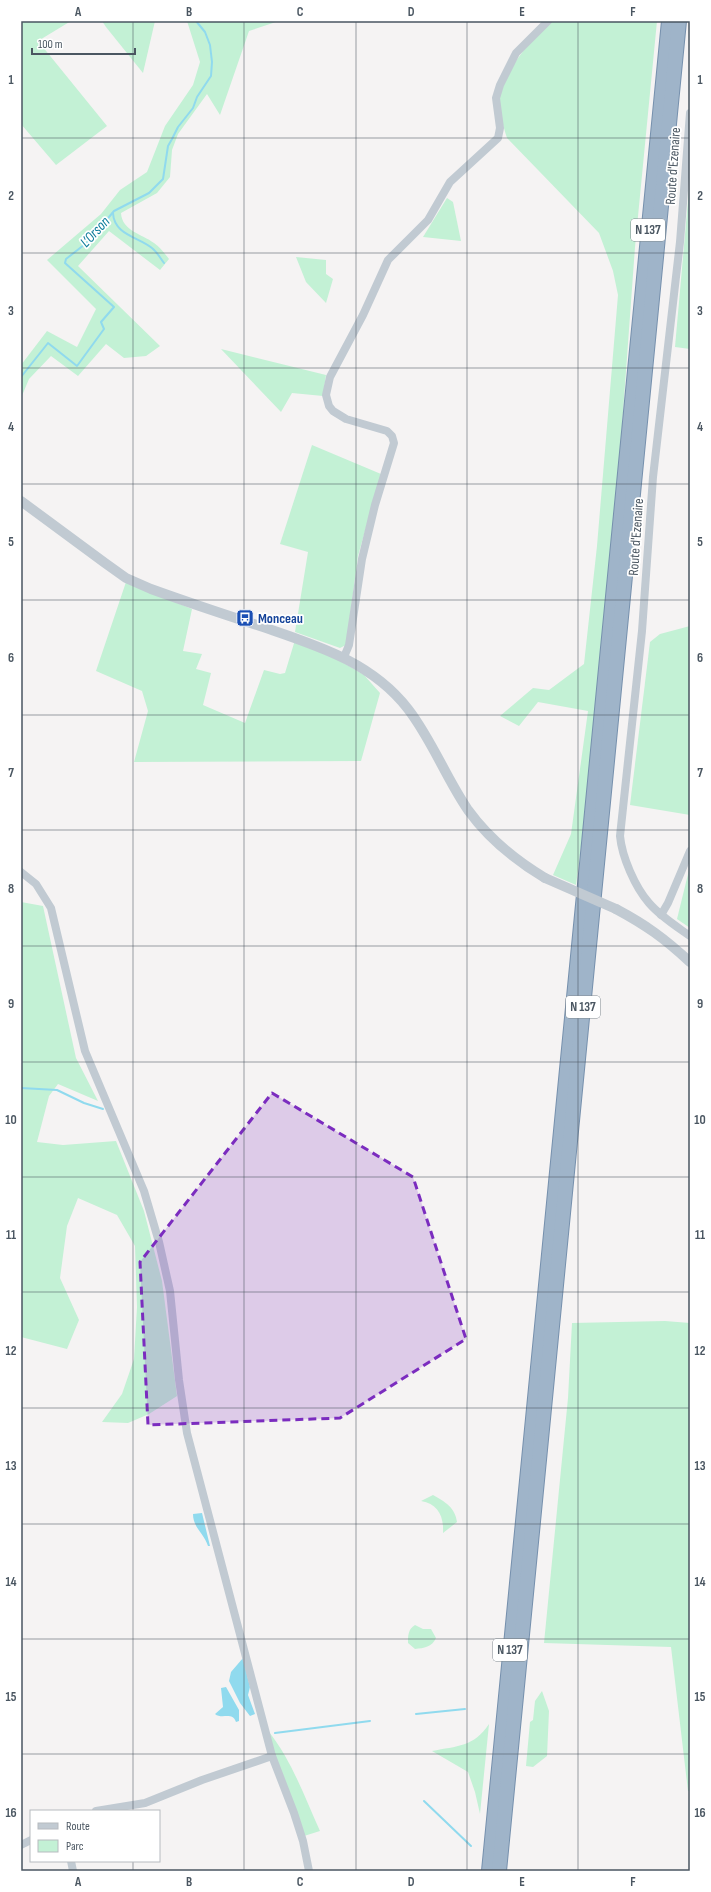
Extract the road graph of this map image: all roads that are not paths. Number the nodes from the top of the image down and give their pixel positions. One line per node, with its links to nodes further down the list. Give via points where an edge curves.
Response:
1 (548, 21): 10 (street, via 516,53 500,85 496,98 500,128 498,138 450,182 428,220 385,264 328,383 327,400 333,411 346,419 384,429 392,436 394,443 362,559 349,645)
2 (662, 21): 8 (highway)
3 (669, 21): 8 (highway, N 137)
4 (679, 21): 6 (highway, N 137)
5 (684, 21): 6 (highway)
6 (676, 56): 22 (highway, N 137)
7 (690, 113): 13 (street, Route d'Ezenaire, via 680,242 653,477 642,631 620,836 624,858 638,887 648,903)
8 (659, 116): 21 (highway, N 137)
9 (21, 501): 10 (street, via 126,578 151,589 312,643)
10 (344, 657): 15 (street, bridge, via 374,675 408,709 467,809 505,850 545,878 646,925)
11 (690, 851): 13 (street, via 668,903)
12 (21, 872): 16 (street, via 36,884 51,908 85,1051 144,1191 159,1242 170,1291 187,1433)
13 (660, 915): 14 (street, Route d'Ezenaire)
14 (690, 936)
15 (690, 962)
16 (272, 1756): 17 (street, via 145,1803); 20 (street, via 294,1813)
17 (102, 1810)
18 (30, 1840): 19 (street)
19 (21, 1845)
20 (309, 1871)
21 (489, 1871)
22 (499, 1871)

